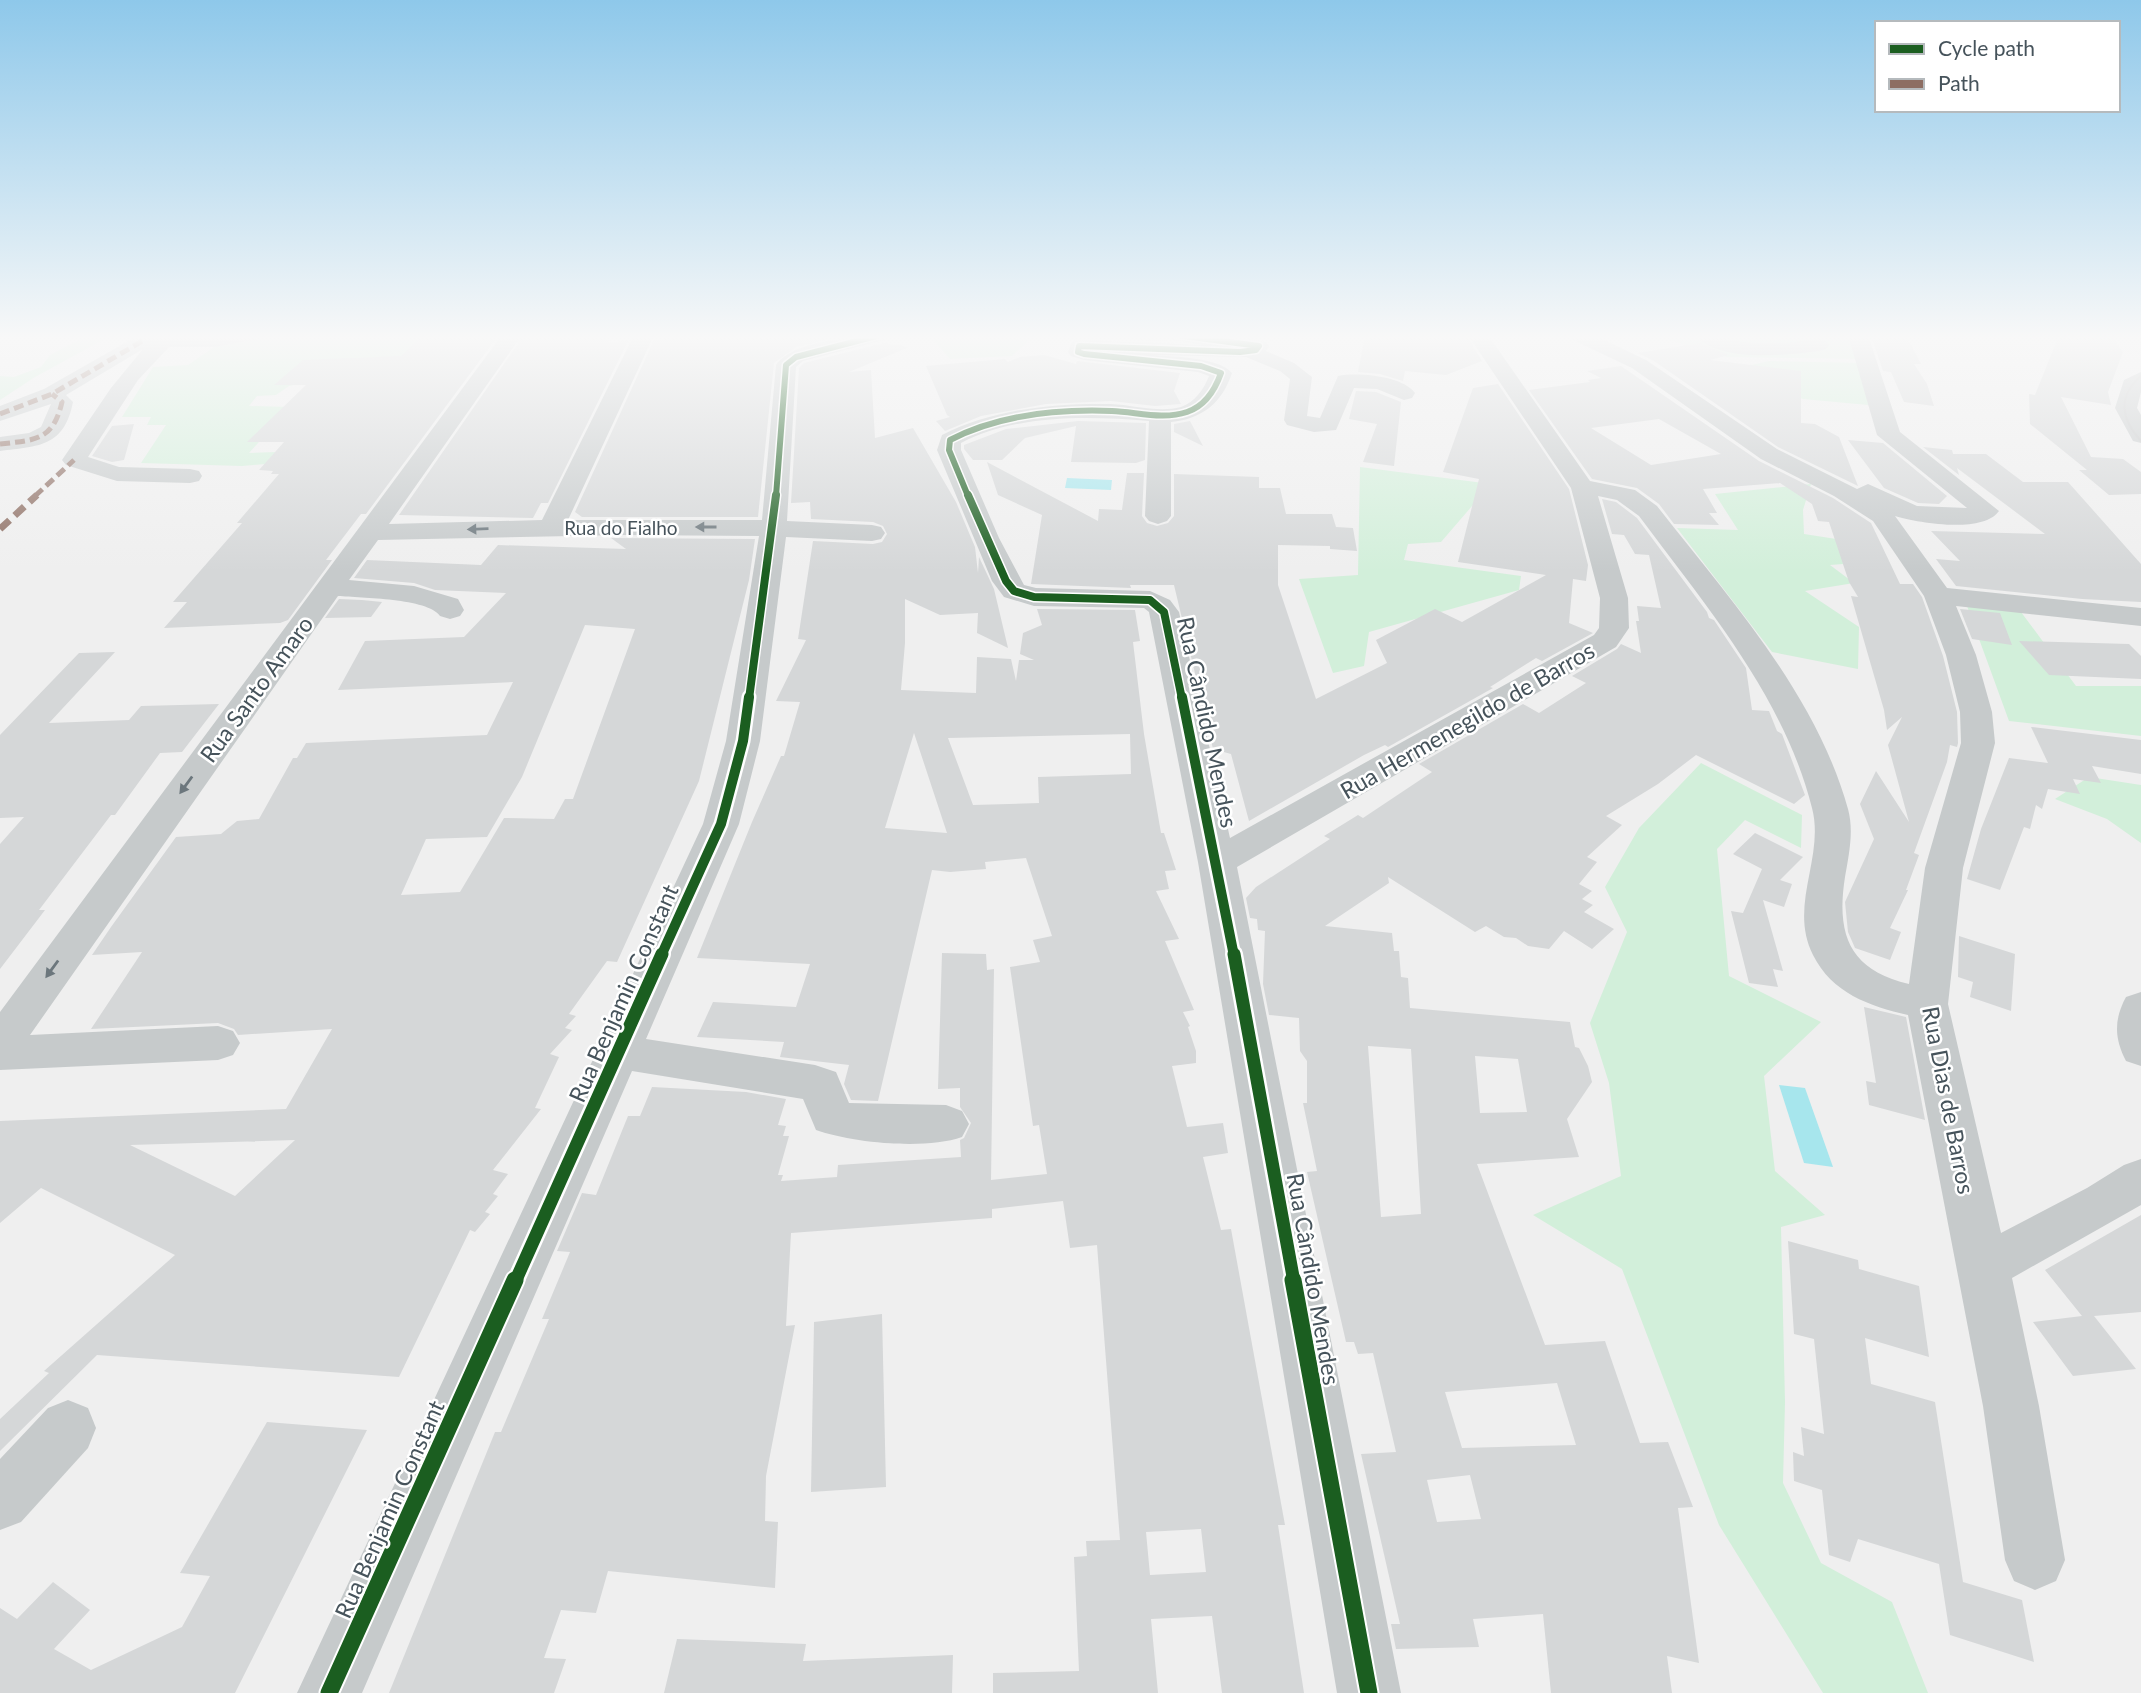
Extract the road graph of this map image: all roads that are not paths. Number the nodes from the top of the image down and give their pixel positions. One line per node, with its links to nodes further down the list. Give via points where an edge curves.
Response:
1 (60, 414): 15 (street, via 52,431 42,438)
2 (106, 414): 17 (street, via 74,460 117,474)
3 (455, 414): 22 (street, Rua Santo Amaro)
4 (606, 414): 20 (street)
5 (783, 414): 21 (street, Rua Benjamin Constant)
6 (1063, 414): 28 (street, Rua Cândido Mendes, via 967,431 950,440 949,450 1014,591 1034,597 1150,600 1160,606)
7 (1160, 414): 19 (street)
8 (1296, 414): 9 (street, via 1295,420 1303,423 1328,425)
9 (1332, 414)
10 (1532, 414): 18 (street, Rua Hermenegildo de Barros)
11 (1709, 414): 16 (street, Rua Dias de Barros)
12 (1882, 414): 16 (street, via 1889,435 1985,513 1908,512 1840,477)
13 (2129, 414): 14 (street)
14 (2141, 436)
15 (0, 444)
16 (1755, 445): 25 (street, Rua Dias de Barros, via 1882,516)
17 (190, 476)
18 (1583, 488): 28 (street, Rua Hermenegildo de Barros, via 1616,614 1614,630 1605,641); 29 (street, via 1613,489 1639,501 1776,683 1799,728 1834,828 1822,903 1833,956 1854,979 1878,992)
19 (1157, 516)
20 (552, 527): 21 (street, Rua do Fialho, one-way to 20); 22 (street, Rua do Fialho, one-way to 22)
21 (774, 527): 23 (street, Rua do Fialho); 34 (street, Rua Benjamin Constant, via 733,786 721,824)
22 (371, 532): 24 (street, Rua Santo Amaro)
23 (872, 533)
24 (330, 587): 26 (street, via 414,595 448,605); 32 (street, Rua Santo Amaro, one-way to 32)
25 (1938, 596): 27 (street); 29 (street, Rua Dias de Barros, via 1961,655 1976,712 1978,743 1944,868)
26 (450, 610)
27 (2141, 617)
28 (1217, 862): 43 (street, Rua Cândido Mendes)
29 (1927, 1004): 38 (street, Rua Dias de Barros)
30 (2141, 1008): 33 (street, via 2137,1036)
31 (218, 1042): 35 (street)
32 (0, 1044)
33 (2141, 1049)
34 (619, 1052): 36 (street, via 815,1083 820,1085 832,1117 850,1122); 42 (street, Rua Benjamin Constant)
35 (0, 1053)
36 (946, 1124)
37 (2141, 1179): 38 (street)
38 (1984, 1267): 41 (street, Rua Dias de Barros)
39 (68, 1428): 40 (street)
40 (0, 1501)
41 (2035, 1560)
42 (329, 1693)
43 (1369, 1693)

